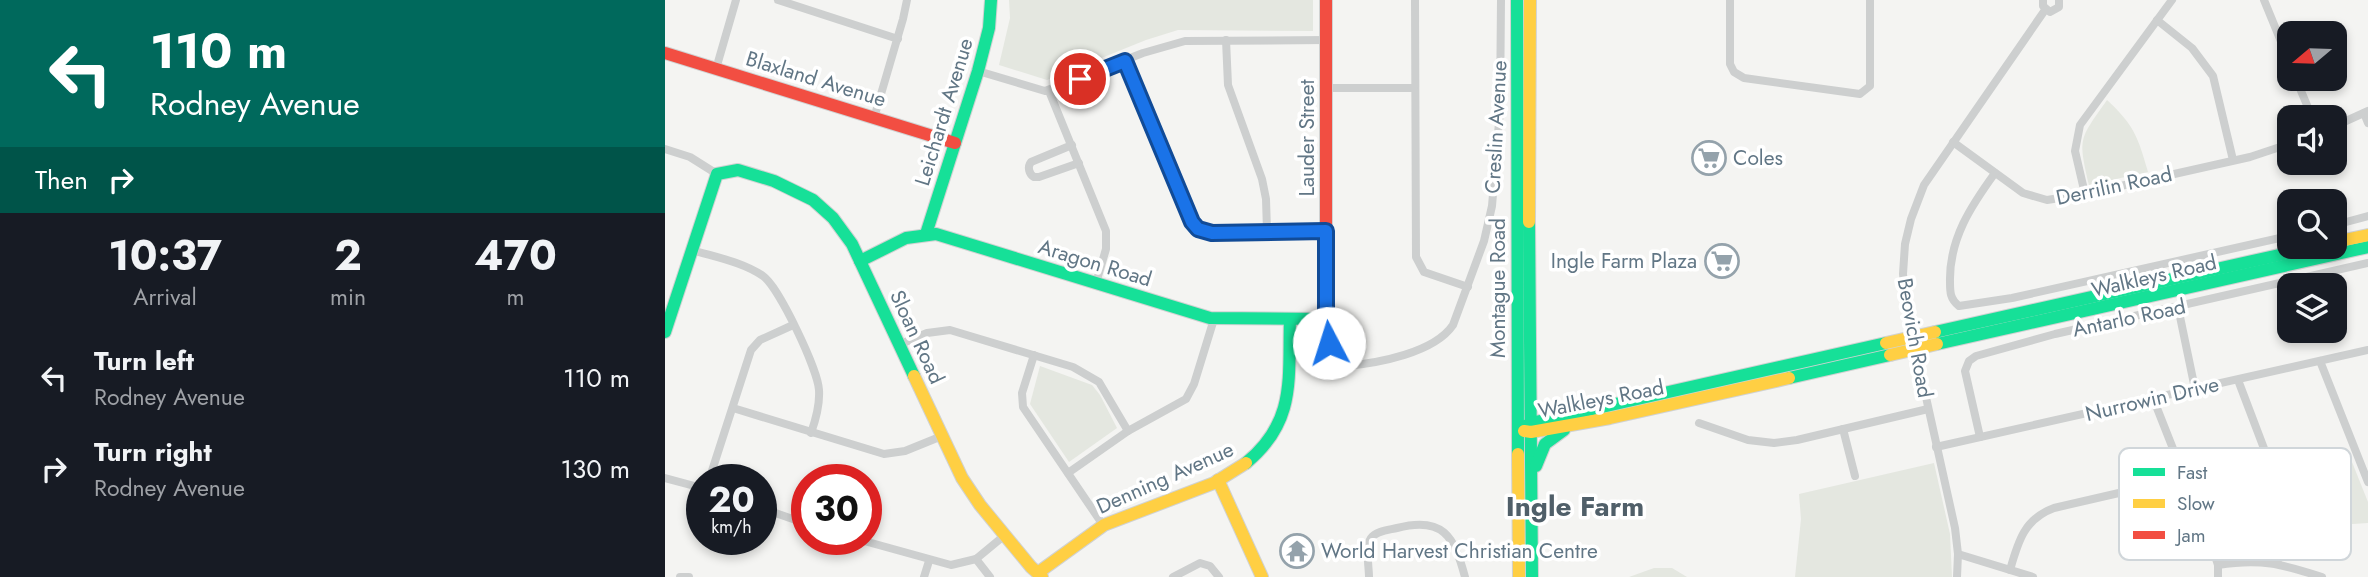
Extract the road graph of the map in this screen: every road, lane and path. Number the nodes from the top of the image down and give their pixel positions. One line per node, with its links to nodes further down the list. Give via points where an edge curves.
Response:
1 (736, 0): 24 (street)
2 (778, 0): 19 (street)
3 (907, 0): 19 (street)
4 (991, 0): 25 (main road, Leichardt Avenue)
5 (1326, 0): 21 (main road, Lauder Street)
6 (1415, 0): 27 (street)
7 (1501, 0): 57 (street, Creslin Avenue, via 1500,110 1492,205)
8 (1517, 0): 81 (main road, Montague Road)
9 (1530, 0): 70 (main road, Montague Road)
10 (1730, 0): 11 (street, via 1730,64 1734,72 1744,78 1860,94 1870,86)
11 (1870, 0)
12 (2043, 0): 16 (street)
13 (2059, 0): 16 (street, Beovich Road, via 2057,10)
14 (2172, 0): 17 (street)
15 (2264, 0): 18 (street)
16 (2045, 10): 33 (street, Beovich Road)
17 (2157, 20): 38 (street, via 2192,48 2213,76); 42 (street, via 2080,125 2075,151)
18 (2277, 32)
19 (898, 39): 30 (street)
20 (1226, 40): 21 (street); 23 (street, via 1174,43); 46 (street, via 1228,85 1262,179)
21 (1326, 40): 26 (main road, Lauder Street)
22 (665, 53): 24 (main road, Blaxland Avenue)
23 (1125, 61): 28 (street); 46 (street, via 1195,226 1207,232)
24 (716, 69): 30 (main road, Blaxland Avenue)
25 (978, 71): 28 (street); 34 (main road, Leichardt Avenue)
26 (1326, 88): 27 (street); 45 (main road, Lauder Street)
27 (1414, 88): 57 (street, via 1416,261 1424,272)
28 (1049, 91): 35 (street)
29 (2366, 112): 31 (street); 32 (street)
30 (874, 118): 34 (main road, Blaxland Avenue)
31 (2347, 121)
32 (2368, 123)
33 (1953, 142): 40 (street, Derrilin Road); 75 (street, Beovich Road, via 1924,185 1904,253 1906,307)
34 (955, 143): 47 (main road, Leichardt Avenue)
35 (1072, 145): 39 (street); 39 (street, via 1031,162 1030,173 1039,177)
36 (2277, 147): 38 (street, Derrilin Road)
37 (665, 149): 41 (street, via 690,157)
38 (2233, 160): 42 (street, Derrilin Road)
39 (1079, 163): 56 (street, via 1107,235)
40 (1995, 173): 42 (street, Derrilin Road, via 2041,200); 49 (street, via 1965,218 1954,248 1950,292 1961,307)
41 (717, 174): 52 (main road); 54 (main road, Sloan Road, via 738,169 804,193 833,216)
42 (2085, 194)
43 (2368, 216): 44 (street)
44 (2347, 222)
45 (1326, 231): 46 (street); 61 (main road, Lauder Street)
46 (1267, 232)
47 (926, 234): 54 (main road, Aragon Road); 56 (main road, Aragon Road)
48 (2368, 235): 50 (main road)
49 (2277, 239)
50 (2347, 239)
51 (2368, 247): 64 (main road, Walkleys Road)
52 (692, 250): 62 (street, via 762,276 777,292); 63 (main road)
53 (2277, 256): 64 (main road, Walkleys Road)
54 (860, 261): 65 (main road, Sloan Road)
55 (2368, 263): 58 (street, Antarlo Road)
56 (1096, 283): 59 (main road, Aragon Road)
57 (1468, 286): 61 (street, Creslin Avenue, via 1447,332 1427,348 1404,354 1339,364 1330,348)
58 (2178, 307): 72 (street); 85 (street, Antarlo Road, via 1972,358 1965,371)
59 (1214, 319): 60 (main road, Aragon Road); 82 (street, via 1186,399)
60 (1290, 319): 61 (main road, Aragon Road); 93 (main road, Denning Avenue, via 1288,393 1279,424 1257,456)
61 (1326, 319)
62 (793, 325): 74 (street, via 754,345); 83 (street, via 818,382 818,408)
63 (665, 330)
64 (1936, 338): 66 (main road, Walkleys Road, bridge)
65 (898, 345): 68 (street, via 950,330); 84 (main road, Sloan Road)
66 (1888, 349): 76 (main road, Walkleys Road); 77 (main road, Walkleys Road)
67 (2368, 350): 69 (street, Nurrowin Drive)
68 (1034, 355): 82 (street, via 1094,378); 90 (street, via 1021,402)
69 (2320, 361): 71 (street, Nurrowin Drive); 94 (street)
70 (1530, 373): 76 (main road, via 1537,405); 79 (main road, Montague Road)
71 (2238, 380): 72 (street, Nurrowin Drive); 88 (street)
72 (2196, 388): 73 (street, Nurrowin Drive)
73 (2153, 398): 85 (street, Nurrowin Drive); 87 (street)
74 (733, 408): 83 (street); 89 (street)
75 (1928, 409): 80 (street); 86 (street, Beovich Road)
76 (1561, 416): 79 (main road, Walkleys Road)
77 (1584, 422): 79 (main road, Walkleys Road); 96 (main road, via 1545,443)
78 (1699, 424): 80 (street, via 1770,443)
79 (1531, 428): 81 (main road, Walkleys Road); 96 (main road, Montague Road)
80 (1843, 429): 91 (street)
81 (1517, 430): 119 (main road, Montague Road)
82 (1128, 431): 90 (street)
83 (811, 432): 84 (street, via 890,454)
84 (942, 436): 99 (main road, Sloan Road, via 967,487)
85 (1979, 438): 86 (street, Nurrowin Drive)
86 (1936, 447): 101 (street, Beovich Road)
87 (2172, 448)
88 (2264, 448)
89 (714, 464)
90 (1068, 473): 98 (street)
91 (1855, 475)
92 (665, 478): 95 (street)
93 (1218, 480): 98 (main road, Denning Avenue); 116 (main road)
94 (2368, 482)
95 (686, 484)
96 (1531, 485): 120 (main road, Montague Road)
97 (2119, 493): 108 (street, via 2041,513 2024,530)
98 (1103, 526): 109 (main road, Denning Avenue)
99 (1005, 535): 102 (street); 109 (main road, Sloan Road)
100 (882, 547): 105 (street)
101 (1958, 554): 108 (street); 121 (street, Beovich Road)
102 (976, 559): 105 (street, via 956,565); 113 (street)
103 (2216, 560): 107 (street)
104 (2278, 560): 106 (street)
105 (929, 561): 112 (street)
106 (2277, 563): 107 (street); 124 (street)
107 (2218, 565): 123 (street)
108 (2010, 570): 122 (street)
109 (1041, 574)
110 (680, 577): 111 (street)
111 (689, 577)
112 (924, 577)
113 (990, 577)
114 (1173, 577): 115 (street, via 1199,563 1210,566)
115 (1219, 577)
116 (1262, 577)
117 (1369, 577): 118 (street, via 1373,537 1424,524 1450,537)
118 (1465, 577)
119 (1519, 577)
120 (1532, 577)
121 (1957, 577)
122 (2033, 577)
123 (2218, 577)
124 (2322, 577)

